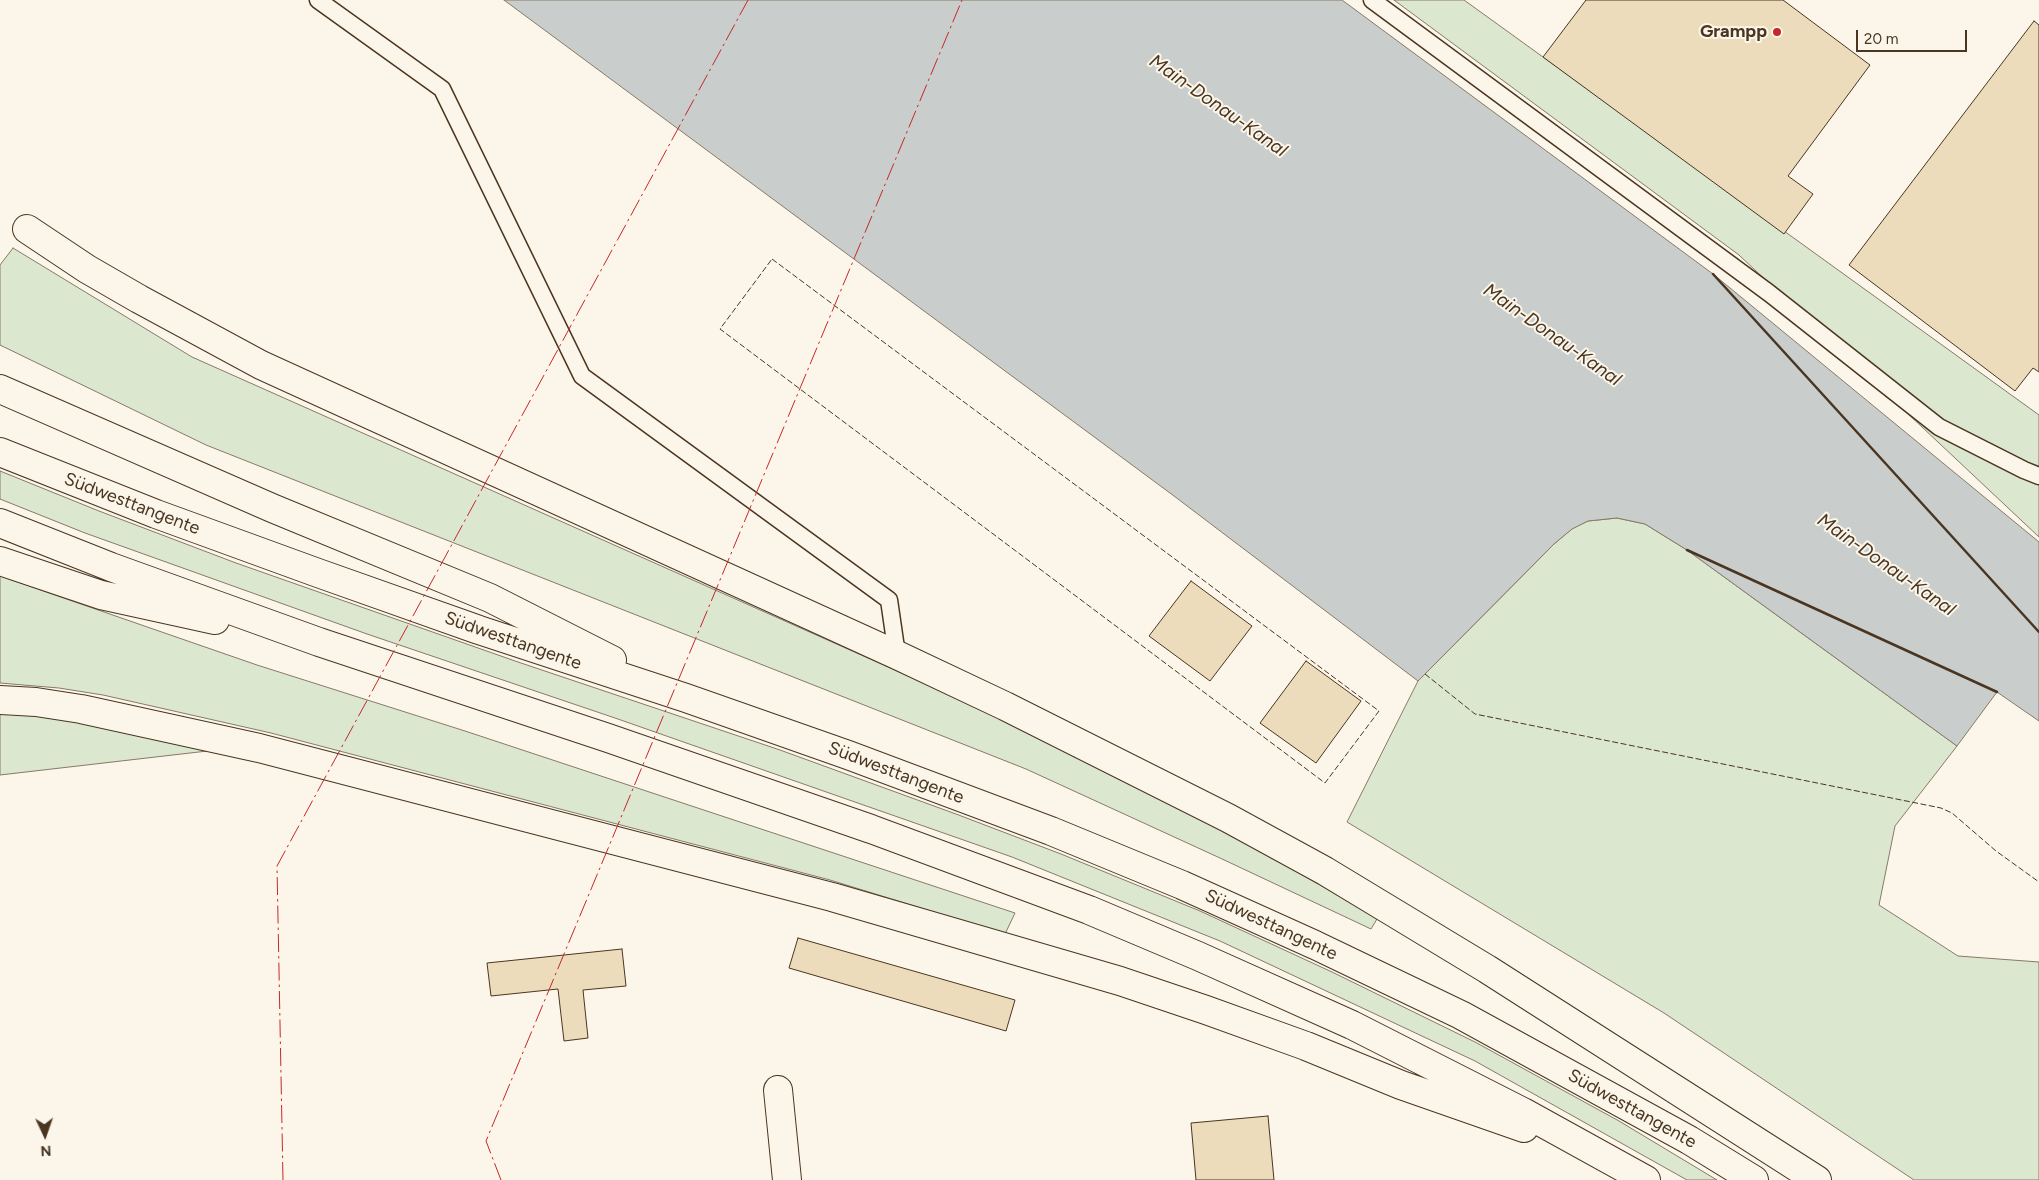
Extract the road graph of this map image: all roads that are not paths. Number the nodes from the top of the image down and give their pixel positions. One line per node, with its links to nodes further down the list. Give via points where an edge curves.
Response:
1 (318, 0): 10 (lane, via 442,89 582,376 888,600)
2 (1372, 0): 6 (lane, via 1769,293 1939,426)
3 (27, 229): 10 (main road, via 87,269 261,365)
4 (0, 389): 11 (main road, via 272,508 490,598)
5 (0, 452): 11 (main road, Südwesttangente, via 326,576)
6 (2039, 476)
7 (0, 523): 9 (main road)
8 (0, 561): 9 (main road, via 101,595)
9 (319, 642): 14 (main road, via 871,829 1088,910 1352,1025)
10 (897, 655): 18 (main road, via 1194,801 1325,871 1487,969)
11 (686, 698): 17 (main road, Südwesttangente, via 1051,831 1242,911 1469,1020 1681,1136)
12 (0, 700): 14 (main road, via 81,708 240,744 832,897 1196,1006 1401,1085)
13 (778, 1090): 15 (main road)
14 (1605, 1156): 16 (main road)
15 (787, 1180)
16 (1646, 1180)
17 (1754, 1180)
18 (1817, 1180)

